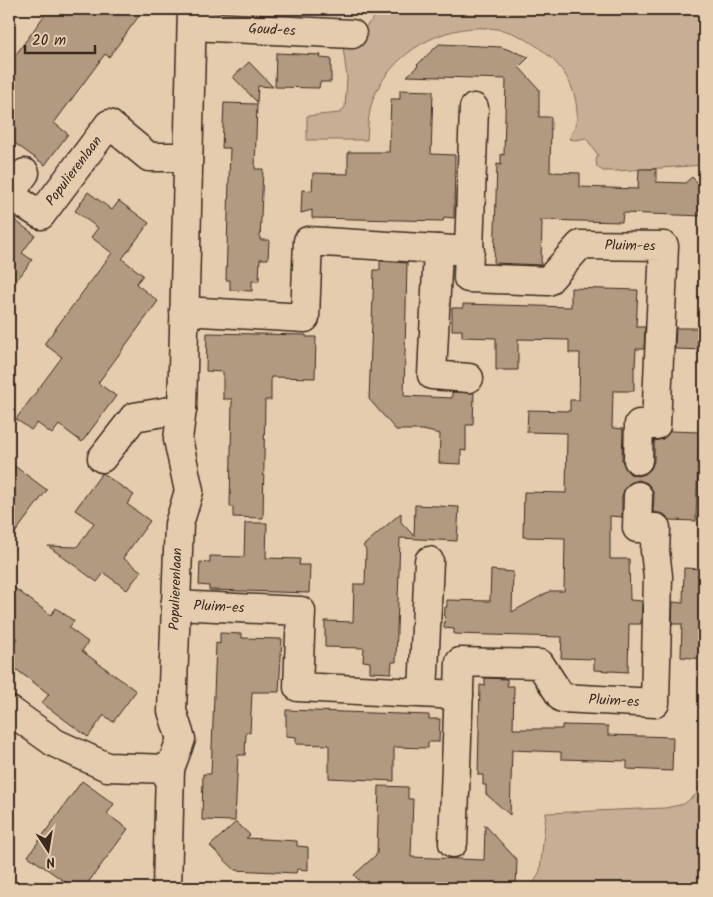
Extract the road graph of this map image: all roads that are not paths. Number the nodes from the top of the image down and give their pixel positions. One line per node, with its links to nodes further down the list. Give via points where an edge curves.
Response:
1 (192, 17): 2 (street, Goud-es); 4 (street, Populierenlaan)
2 (352, 34)
3 (474, 108): 7 (street, Pluim-es)
4 (188, 157): 5 (street, Populierenlaan, via 149,157 109,124 41,215 9,195); 8 (street, Populierenlaan)
5 (24, 173)
6 (438, 249): 7 (street); 8 (street, via 308,241 305,318); 9 (street, via 432,375)
7 (470, 251): 12 (street, Pluim-es, via 468,278 548,280 580,245 664,246 656,425 639,424)
8 (184, 311): 10 (street, Populierenlaan)
9 (469, 378)
10 (182, 409): 11 (street, via 134,417); 15 (street, Populierenlaan, via 178,439 189,491 179,524)
11 (102, 458)
12 (638, 460)
13 (638, 496): 17 (street, Pluim-es, via 637,528 656,528 658,576 654,703 562,698 540,664 460,662)
14 (429, 561): 16 (street)
15 (175, 605): 16 (street, Pluim-es, via 301,611 298,687); 19 (street, Populierenlaan, via 172,711 181,738)
16 (423, 693): 17 (street, Pluim-es)
17 (459, 695): 20 (street, Pluim-es)
18 (9, 710): 19 (street, via 55,743 107,767)
19 (170, 769): 21 (street, Populierenlaan)
20 (453, 843)
21 (167, 888)

